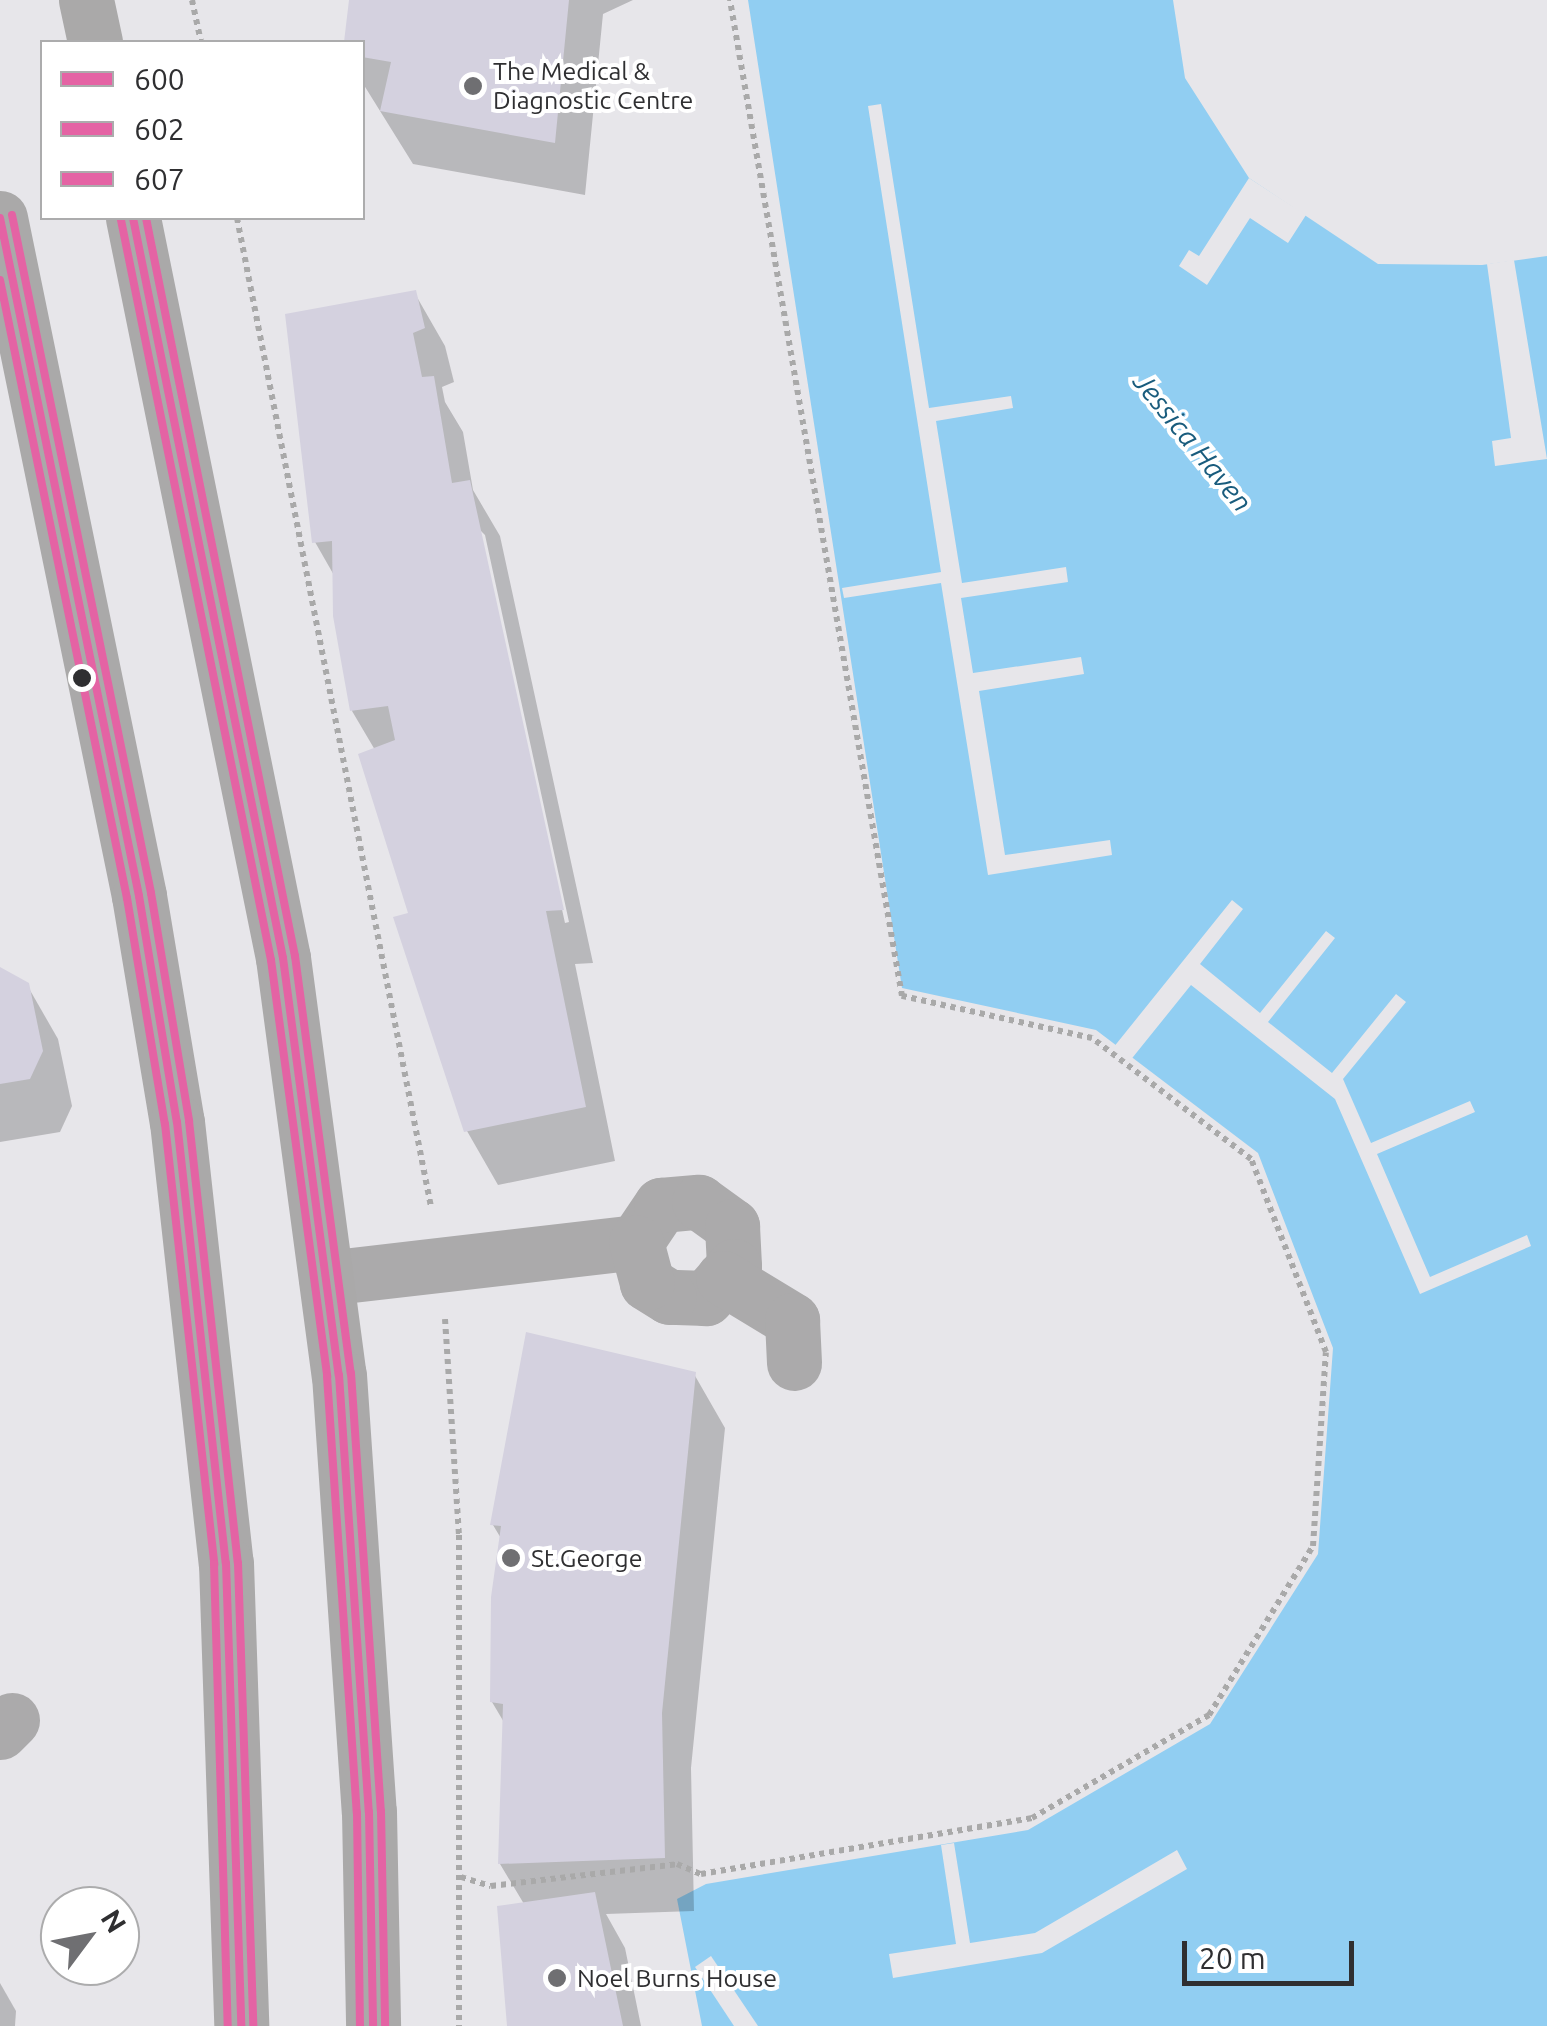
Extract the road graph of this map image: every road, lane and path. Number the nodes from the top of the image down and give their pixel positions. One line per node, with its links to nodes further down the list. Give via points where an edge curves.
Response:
1 (86, 0): 4 (highway)
2 (192, 0): 5 (path)
3 (730, 0): 14 (path, via 902,996 1092,1038 1251,1158 1326,1352 1313,1546 1209,1715 1032,1818 701,1874 677,1864 491,1886)
4 (95, 40)
5 (201, 40)
6 (0, 218): 15 (highway, via 139,896 180,1141 226,1563)
7 (132, 220): 11 (highway, via 283,958)
8 (238, 220): 10 (path, via 425,1149)
9 (636, 1242): 10 (lane); 12 (lane, via 647,1283 669,1297 706,1298); 12 (lane, via 661,1204 699,1202 732,1226 734,1266)
10 (438, 1264): 11 (lane); 14 (path, via 459,1536)
11 (326, 1278): 16 (highway, via 356,1578)
12 (723, 1278): 13 (lane, via 792,1320)
13 (794, 1363)
14 (461, 1877): 17 (path)
15 (241, 2026)
16 (373, 2026)
17 (459, 2026)

